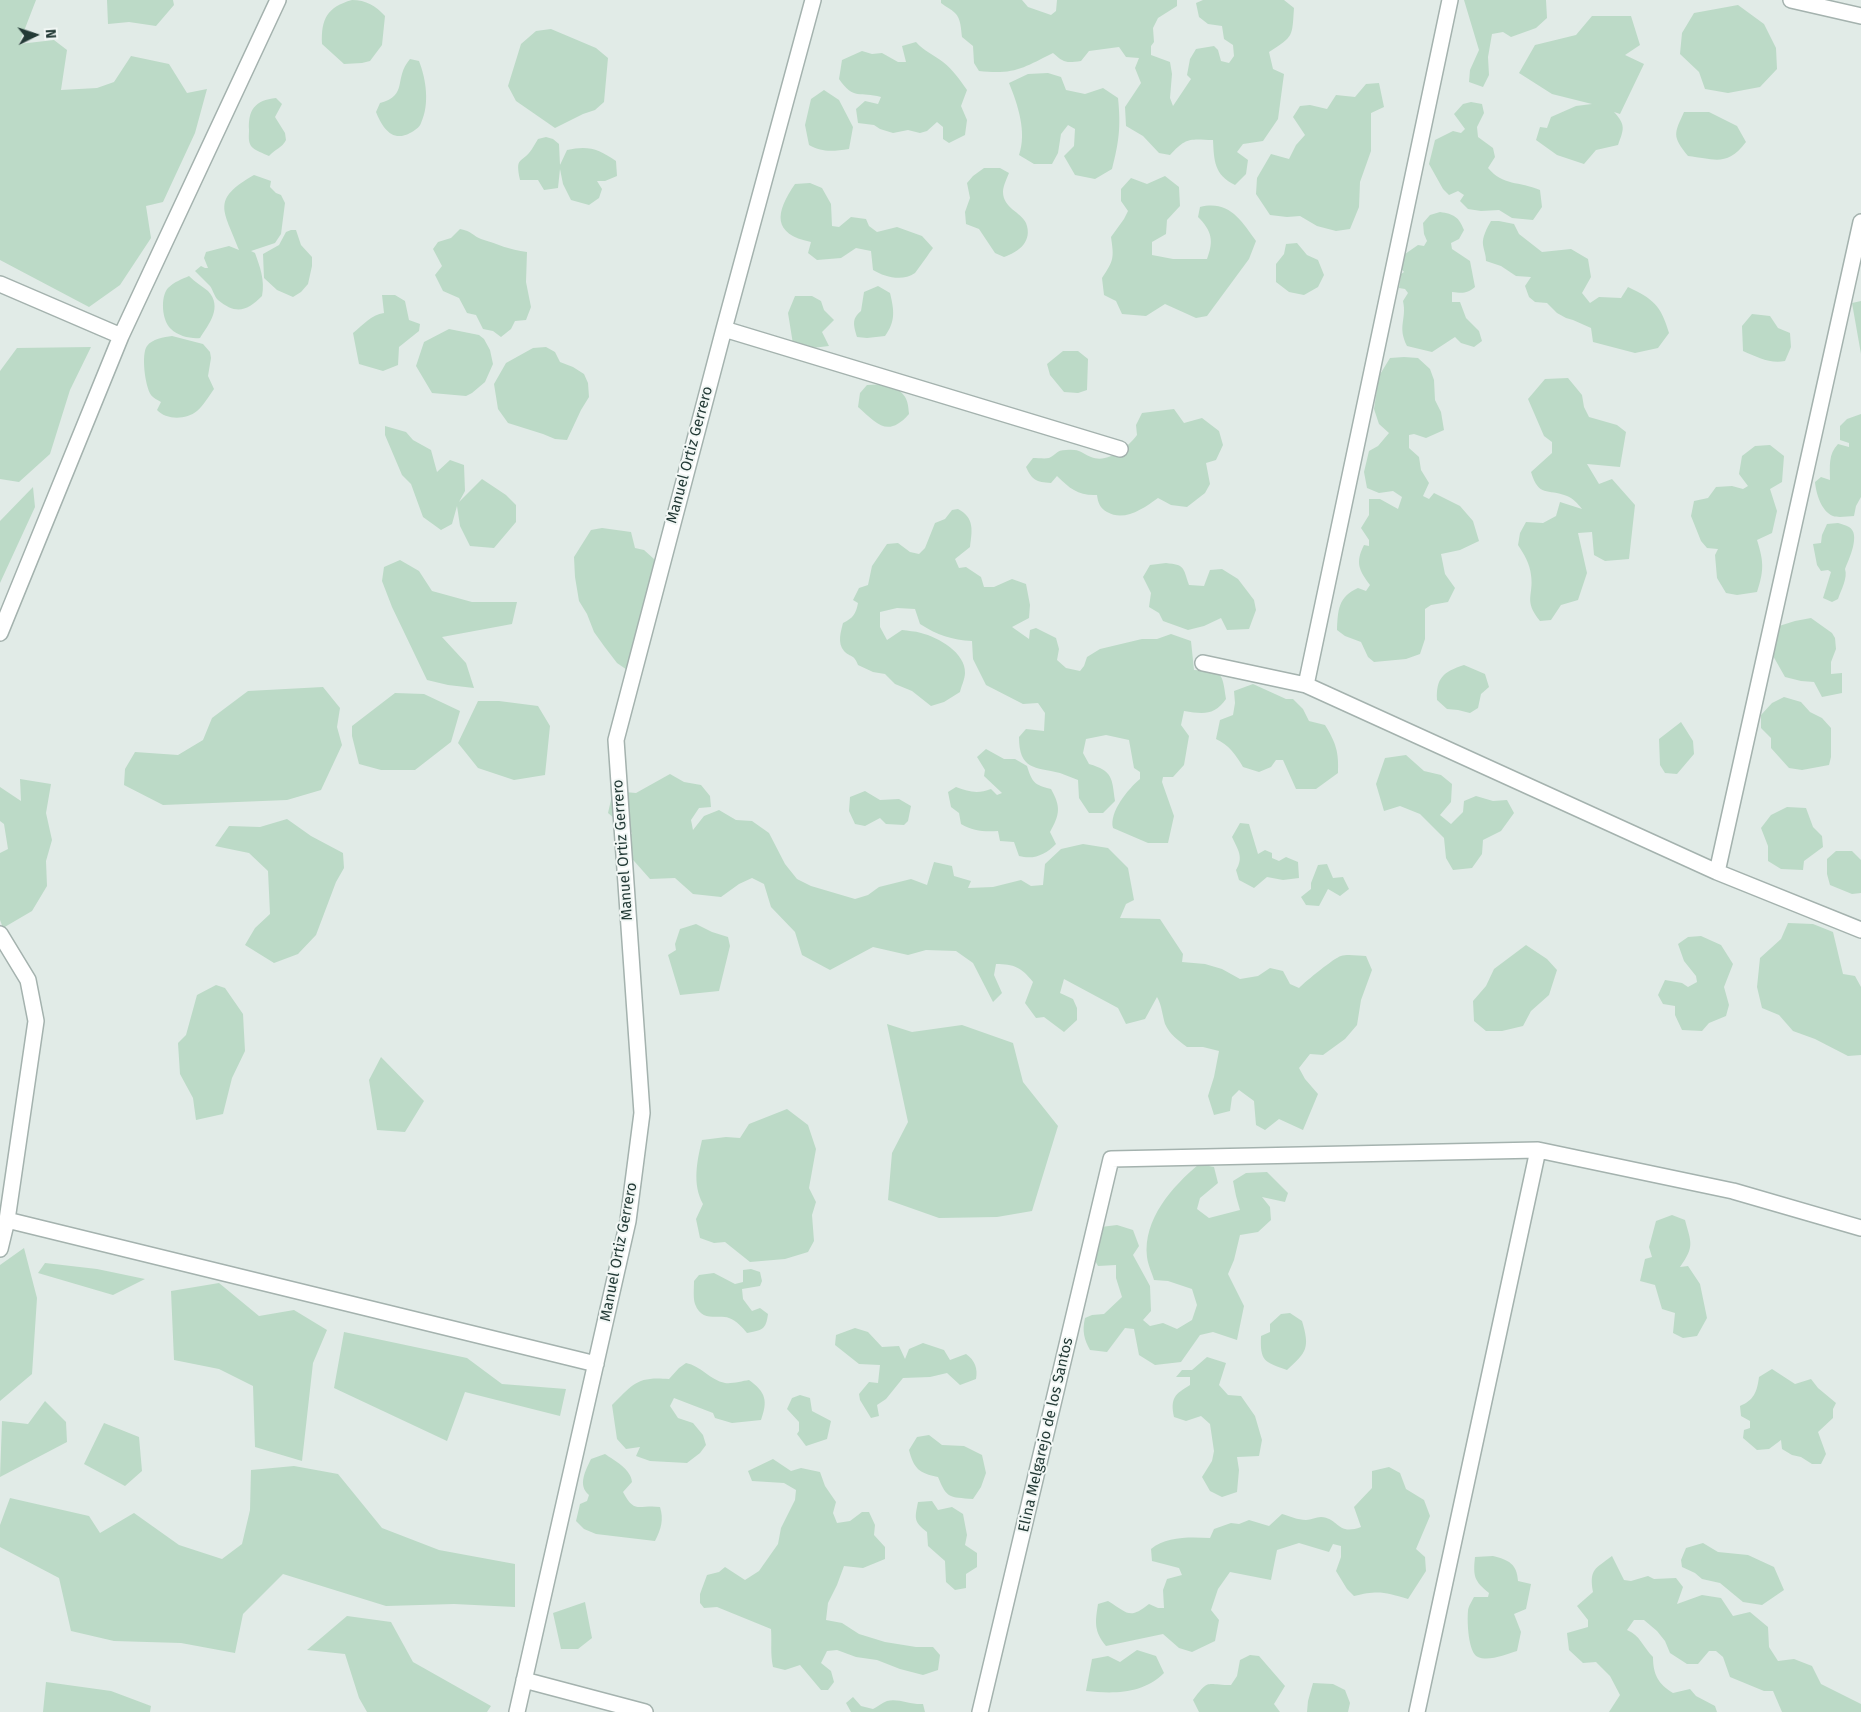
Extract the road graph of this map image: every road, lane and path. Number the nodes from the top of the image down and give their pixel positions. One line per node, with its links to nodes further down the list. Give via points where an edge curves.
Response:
1 (278, 0): 9 (street)
2 (813, 0): 8 (street, Manuel Ortiz Gerrero)
3 (1450, 0): 13 (street)
4 (1791, 0): 5 (street)
5 (1861, 16)
6 (1861, 222): 14 (street)
7 (0, 284): 9 (street)
8 (724, 329): 10 (street); 21 (street, Manuel Ortiz Gerrero, via 616,740 642,1113 628,1221)
9 (121, 336): 11 (street)
10 (1120, 449)
11 (0, 633)
12 (1203, 663): 13 (street)
13 (1306, 685): 14 (street)
14 (1717, 872): 15 (street)
15 (1861, 930)
16 (0, 934): 18 (street, via 28,980 36,1021)
17 (1538, 1150): 19 (street, via 1733,1191); 25 (street, Elina Melgarejo de los Santos, via 1111,1159); 26 (street)
18 (7, 1220): 20 (street); 21 (street)
19 (1861, 1228)
20 (0, 1249)
21 (596, 1364): 22 (street, Manuel Ortiz Gerrero)
22 (524, 1680): 23 (street, Manuel Ortiz Gerrero); 24 (street)
23 (517, 1712)
24 (646, 1712)
25 (980, 1712)
26 (1417, 1712)

